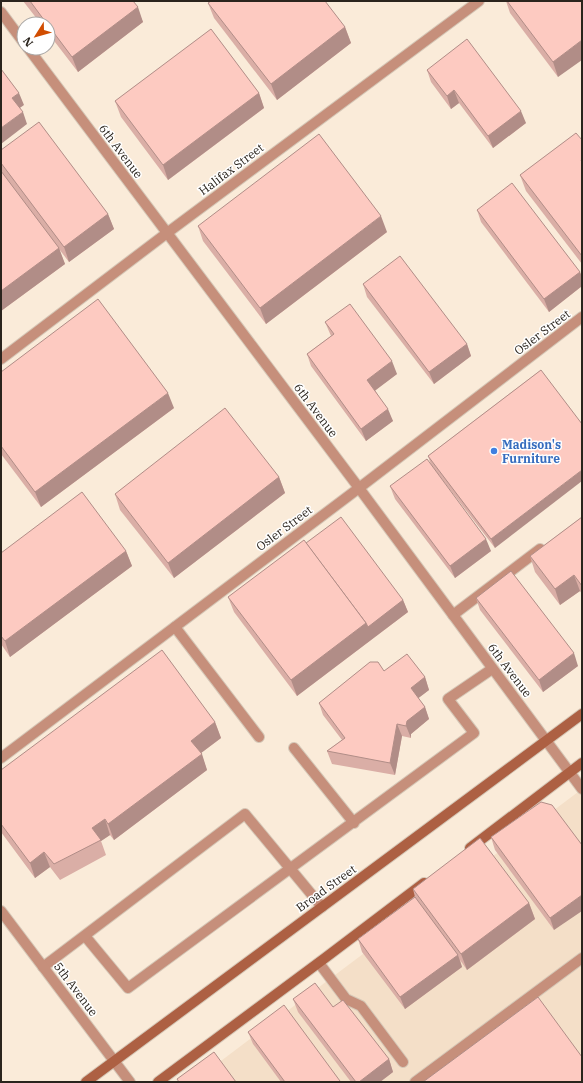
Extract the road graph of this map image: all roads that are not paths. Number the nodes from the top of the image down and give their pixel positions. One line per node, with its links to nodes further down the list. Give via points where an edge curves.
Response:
1 (479, 1): 5 (street, Halifax Street)
2 (1, 12): 3 (street)
3 (16, 32)
4 (34, 56): 5 (street, 6th Avenue)
5 (167, 233): 7 (street, Halifax Street); 8 (street, 6th Avenue)
6 (582, 318): 8 (street, Osler Street)
7 (1, 359)
8 (359, 488): 10 (street, 6th Avenue); 11 (street, Osler Street)
9 (545, 545): 10 (street)
10 (452, 615): 12 (street, 6th Avenue)
11 (174, 627): 14 (street); 17 (street, Osler Street)
12 (492, 669): 15 (street, 6th Avenue); 21 (street, via 448,699 474,734)
13 (582, 714): 15 (main road, Broad Street)
14 (259, 737)
15 (546, 741): 19 (street, 6th Avenue); 25 (main road, Broad Street)
16 (294, 748): 21 (street)
17 (1, 758)
18 (582, 763): 19 (main road)
19 (570, 772): 20 (street, 6th Avenue); 22 (main road)
20 (582, 789)
21 (354, 823): 23 (street)
22 (463, 853)
23 (290, 869): 25 (street); 27 (street, via 128,988); 27 (street, via 245,814)
24 (432, 877): 29 (main road)
25 (322, 908): 31 (main road, Broad Street)
26 (1, 911): 30 (street, 5th Avenue)
27 (85, 936): 30 (street)
28 (582, 958): 36 (street)
29 (319, 963): 32 (street, via 346,999 361,1006); 35 (main road)
30 (43, 968): 31 (street, 5th Avenue)
31 (114, 1061): 33 (main road, Broad Street); 34 (street, 5th Avenue)
32 (403, 1062)
33 (86, 1082)
34 (130, 1082)
35 (158, 1082)
36 (415, 1082)

